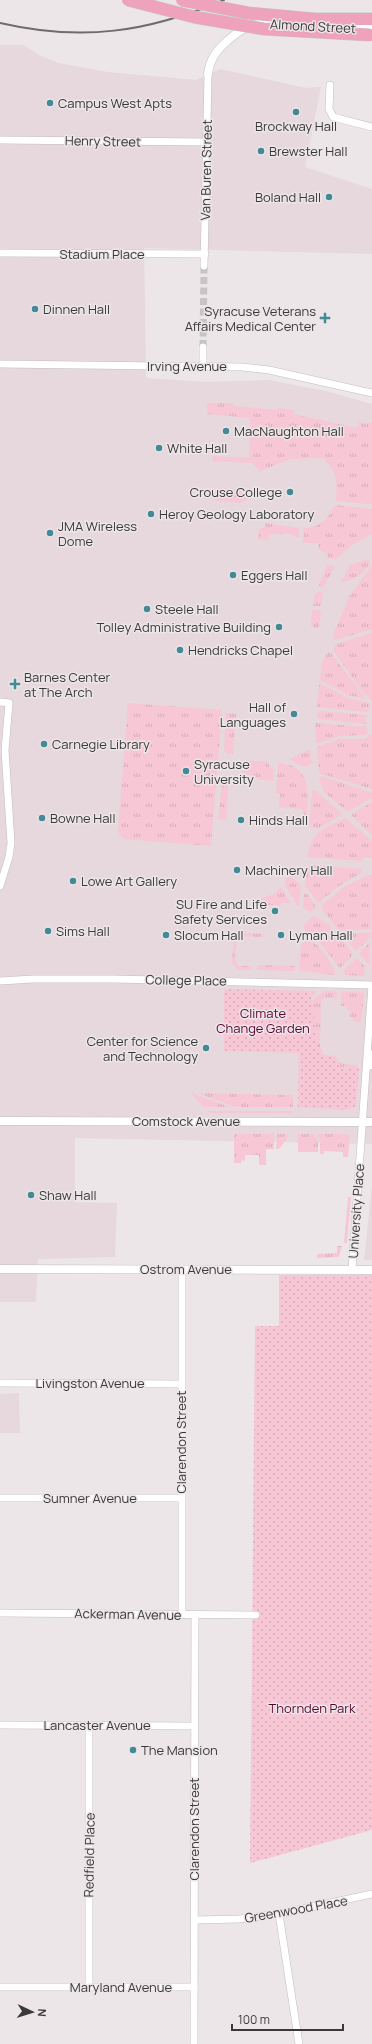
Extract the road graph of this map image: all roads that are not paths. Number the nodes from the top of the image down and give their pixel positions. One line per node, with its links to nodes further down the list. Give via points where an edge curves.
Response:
1 (128, 0): 4 (highway, bridge, via 194,18 264,29)
2 (182, 0): 3 (highway, bridge, via 248,13 314,19)
3 (372, 19)
4 (371, 33): 5 (street, Almond Street, via 275,23 252,25 240,31 217,50 210,62)
5 (208, 74): 9 (street, Van Buren Street)
6 (330, 85): 7 (street, via 329,109 333,117)
7 (372, 127)
8 (0, 140): 9 (street, Henry Street)
9 (206, 142): 11 (street, Van Buren Street)
10 (0, 253): 11 (street, Stadium Place)
11 (205, 254): 12 (street, Van Buren Street)
12 (204, 266)
13 (203, 347): 15 (street)
14 (0, 364): 15 (street, Irving Avenue)
15 (203, 366): 16 (street, Irving Avenue, via 268,370)
16 (372, 393)
17 (0, 702): 18 (street, via 9,703 6,750 11,843)
18 (0, 886)
19 (0, 981): 20 (street, College Place, via 81,979)
20 (372, 984): 21 (street, University Place)
21 (370, 1008): 22 (street); 24 (street, University Place)
22 (372, 1033)
23 (372, 1054): 24 (street)
24 (364, 1092): 26 (street, University Place)
25 (0, 1121): 26 (street, Comstock Avenue)
26 (362, 1122): 27 (street, Comstock Avenue); 30 (street, University Place)
27 (372, 1122)
28 (0, 1269): 29 (street, Ostrom Avenue)
29 (182, 1269): 30 (street, Ostrom Avenue); 33 (street, Clarendon Street)
30 (352, 1270): 31 (street, Ostrom Avenue)
31 (372, 1270)
32 (0, 1383): 33 (street, Livingston Avenue)
33 (180, 1384): 35 (street, Clarendon Street)
34 (0, 1498): 35 (street, Sumner Avenue)
35 (181, 1498): 37 (street, Clarendon Street)
36 (0, 1613): 37 (street, Ackerman Avenue)
37 (182, 1615): 38 (street, Ackerman Avenue)
38 (195, 1615): 39 (street, Ackerman Avenue); 42 (street, Clarendon Street)
39 (256, 1615)
40 (0, 1725): 41 (street, Lancaster Avenue)
41 (89, 1725): 42 (street, Lancaster Avenue); 46 (street, Redfield Place)
42 (194, 1726): 45 (street, Clarendon Street)
43 (372, 1894): 44 (street, Greenwood Place)
44 (279, 1914): 45 (street, Greenwood Place, via 239,1919); 50 (street)
45 (195, 1920): 48 (street, Clarendon Street)
46 (89, 1986): 47 (street, Maryland Avenue); 48 (street, Maryland Avenue)
47 (0, 1987)
48 (194, 1987): 49 (street, Clarendon Street)
49 (194, 2044)
50 (299, 2044)

